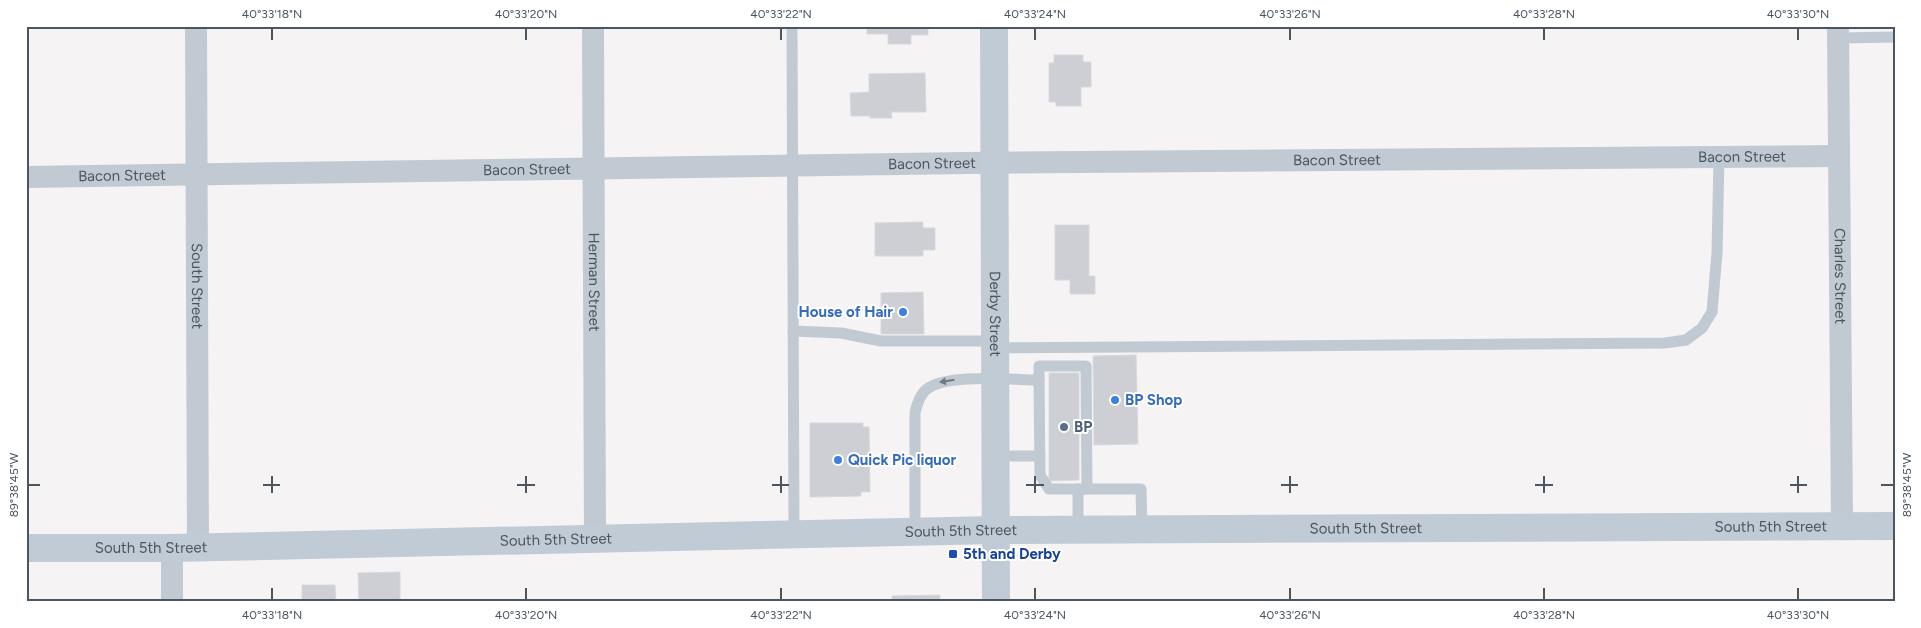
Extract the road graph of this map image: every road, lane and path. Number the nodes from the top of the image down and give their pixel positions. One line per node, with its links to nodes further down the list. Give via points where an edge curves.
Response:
1 (196, 26): 12 (street, South Street)
2 (593, 26): 11 (street, Herman Street)
3 (792, 26): 10 (lane)
4 (994, 26): 9 (street, Derby Street)
5 (1838, 32): 6 (lane); 7 (street, Charles Street)
6 (1895, 37)
7 (1838, 156): 8 (street, Bacon Street); 21 (street, Charles Street)
8 (1719, 157): 9 (street, Bacon Street); 15 (lane, via 1712,312 1702,328 1686,340 1665,343)
9 (995, 162): 10 (street, Bacon Street); 15 (street, Derby Street)
10 (792, 165): 11 (street, Bacon Street); 14 (lane)
11 (593, 167): 12 (street, Bacon Street); 28 (street, Herman Street)
12 (197, 175): 13 (street, Bacon Street); 29 (street, South Street)
13 (26, 177)
14 (793, 331): 15 (lane, via 841,333 881,341); 27 (lane)
15 (996, 344): 16 (street, Derby Street)
16 (996, 380): 17 (lane); 18 (street, Derby Street); 26 (lane, one-way to 26, via 938,383 926,389 918,400 915,413)
17 (1039, 380): 19 (lane); 20 (lane, via 1039,366 1086,366)
18 (996, 456): 19 (lane); 24 (street, Derby Street)
19 (1040, 456): 20 (lane, via 1040,475 1050,489)
20 (1083, 489): 23 (lane, via 1141,489); 25 (lane)
21 (1842, 526): 22 (street, South 5th Street); 23 (street, South 5th Street)
22 (1895, 526)
23 (1142, 529): 25 (street, South 5th Street)
24 (996, 530): 25 (street, South 5th Street); 26 (street, South 5th Street); 32 (street, Derby Street)
25 (1078, 530)
26 (915, 531): 27 (street, South 5th Street)
27 (794, 534): 28 (street, South 5th Street)
28 (595, 538): 29 (street, South 5th Street)
29 (185, 547): 30 (street, South 5th Street); 31 (street, South Street)
30 (26, 548)
31 (172, 602)
32 (996, 602)

